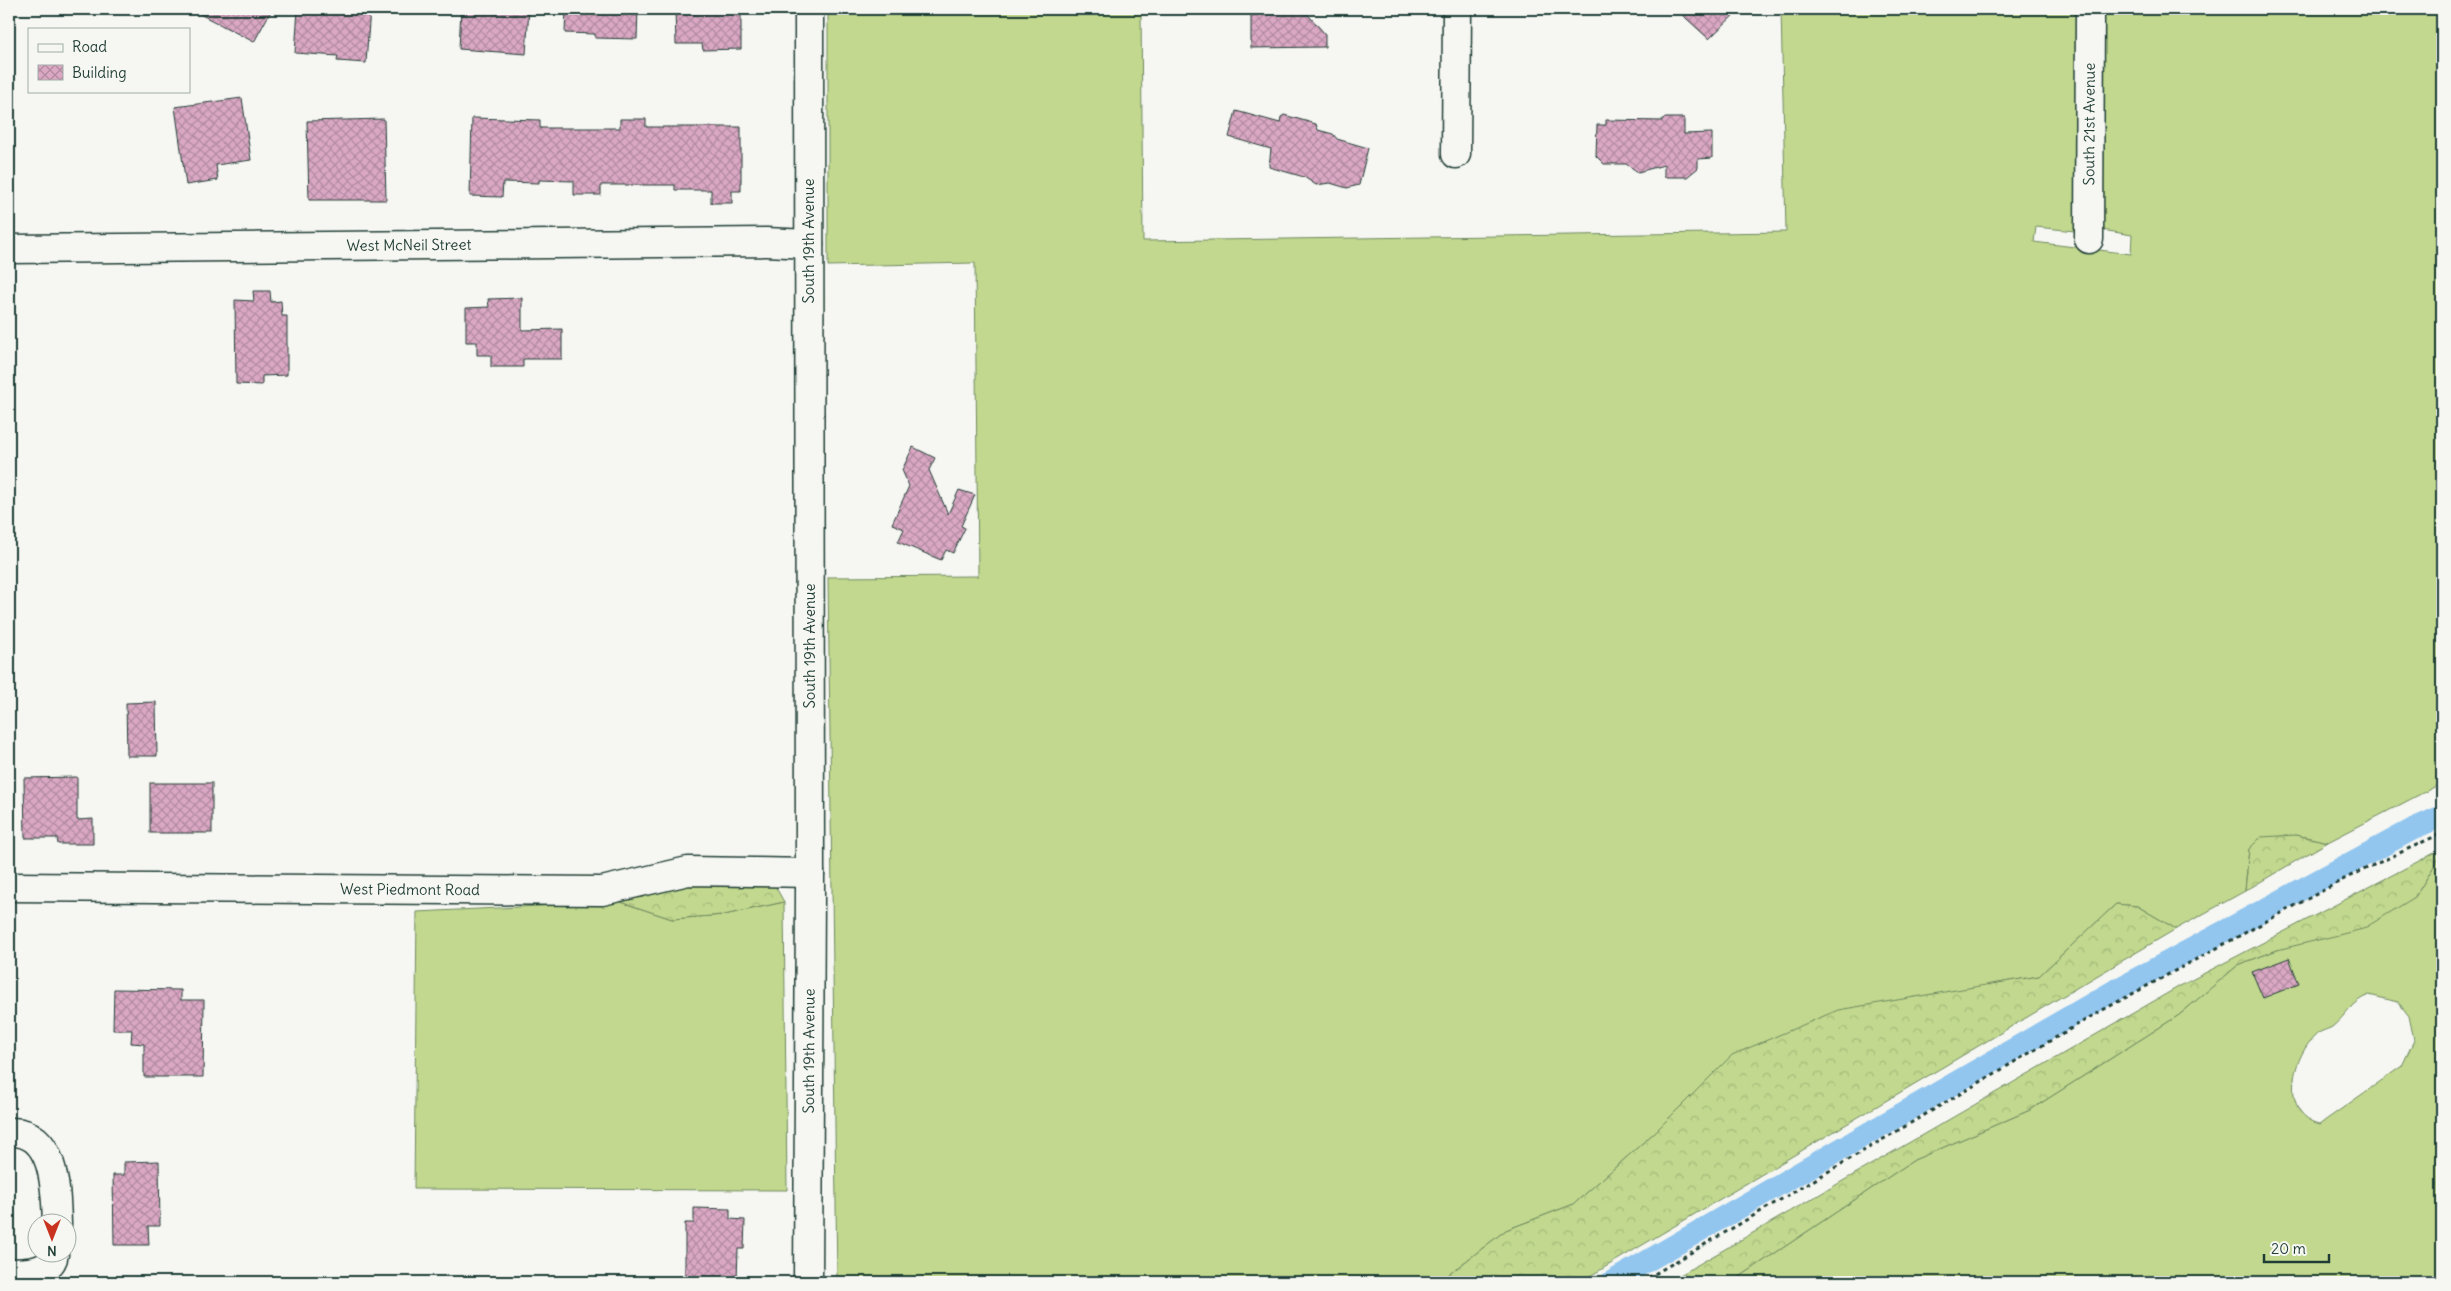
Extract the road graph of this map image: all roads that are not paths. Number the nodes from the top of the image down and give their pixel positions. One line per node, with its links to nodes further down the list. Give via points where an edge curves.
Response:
1 (810, 9): 6 (street, South 19th Avenue)
2 (1457, 9): 4 (street)
3 (2090, 9): 5 (street, South 21st Avenue)
4 (1456, 154)
5 (2089, 239)
6 (809, 244): 7 (street, West McNeil Street, via 361,244); 8 (street, South 19th Avenue)
7 (9, 249)
8 (810, 873): 9 (street, West Piedmont Road, via 688,871 602,892); 14 (street, South 19th Avenue)
9 (9, 886)
10 (9, 1132): 11 (street, via 34,1136 47,1154)
11 (57, 1214)
12 (48, 1264): 13 (street, via 41,1270)
13 (9, 1273)
14 (808, 1282)

